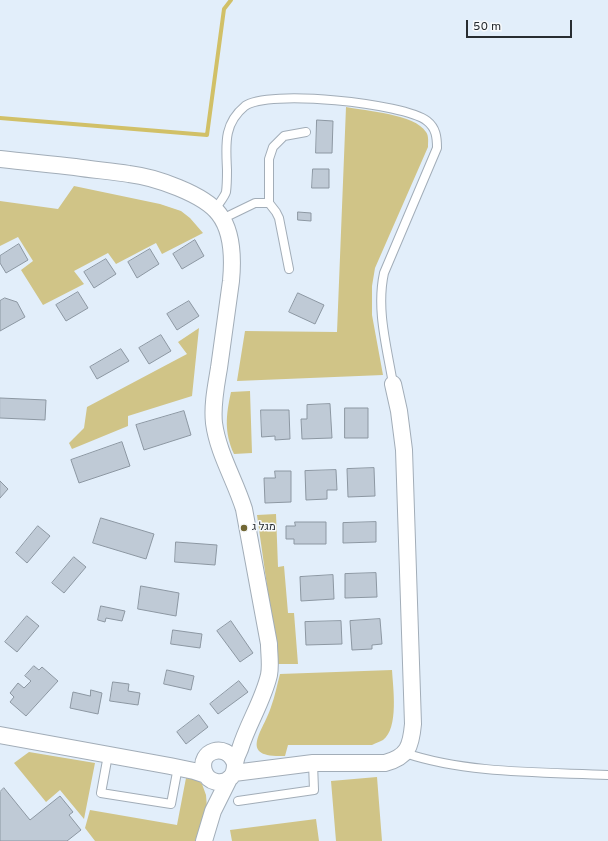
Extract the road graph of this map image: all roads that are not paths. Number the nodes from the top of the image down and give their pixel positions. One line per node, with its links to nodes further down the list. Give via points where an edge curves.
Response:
1 (306, 132): 3 (lane, via 284,136 273,147 268,159)
2 (0, 159): 4 (street, via 131,174 156,180 206,201)
3 (268, 203): 4 (lane, via 255,203); 5 (lane, via 280,218)
4 (218, 214): 6 (lane, via 227,182 228,130 235,115 247,105 272,99 346,101 399,109 427,121 437,134 437,148 384,273 382,286 382,321); 7 (street, via 226,226 230,241 231,280 216,386 214,421 221,452 244,509 270,660 270,672 261,700)
5 (289, 269)
6 (393, 384): 10 (street, via 404,450 413,724 412,740)
7 (246, 731): 9 (street, via 237,741); 14 (street)
8 (0, 735): 11 (street)
9 (211, 753): 13 (street, via 194,762); 14 (street, via 226,752 233,758); 16 (street, via 203,766)
10 (405, 753): 12 (street, via 395,761 385,764); 15 (lane, via 464,767)
11 (108, 755): 13 (street); 13 (lane, via 101,793 171,804)
12 (313, 763): 14 (street); 17 (lane, via 314,790)
13 (174, 767): 16 (street)
14 (233, 771): 16 (street, via 222,782); 18 (street)
15 (608, 775)
16 (207, 777): 18 (street, via 213,797)
17 (238, 801)
18 (213, 811): 19 (street)
19 (204, 841)

